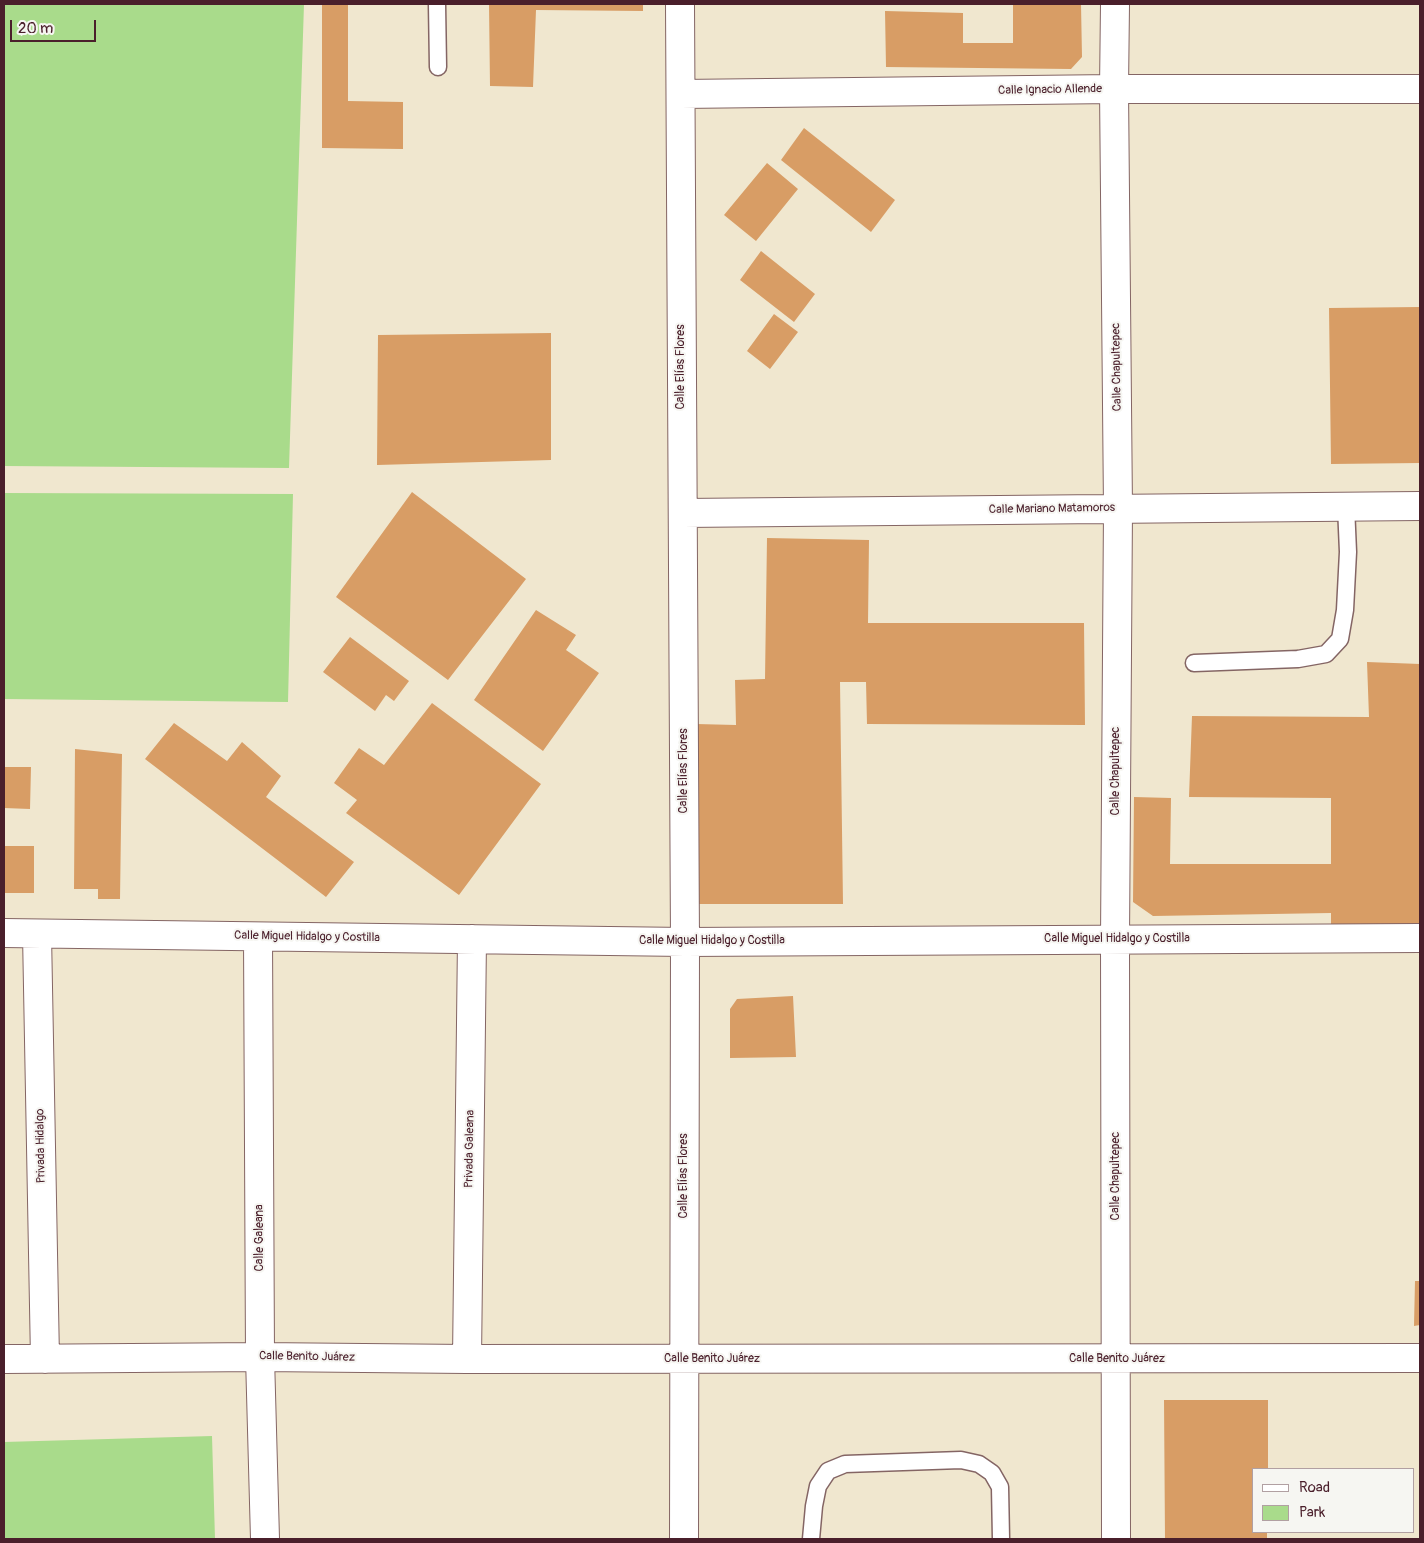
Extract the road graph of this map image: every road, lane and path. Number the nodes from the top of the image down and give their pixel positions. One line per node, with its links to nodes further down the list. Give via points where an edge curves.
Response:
1 (437, 4): 4 (lane)
2 (680, 4): 7 (street, Calle Elías Flores)
3 (1115, 4): 5 (street, Calle Chapultepec)
4 (438, 67)
5 (1114, 89): 6 (street, Calle Ignacio Allende); 7 (street, Calle Ignacio Allende); 10 (street, Calle Chapultepec)
6 (1420, 90)
7 (681, 94): 11 (street, Calle Elías Flores)
8 (1346, 506): 9 (street, Calle Mariano Matamoros); 10 (street, Calle Mariano Matamoros); 12 (lane, via 1345,610 1340,639 1326,654 1298,659)
9 (1420, 506)
10 (1118, 508): 11 (street, Calle Mariano Matamoros); 18 (street, Calle Chapultepec)
11 (683, 513): 19 (street, Calle Elías Flores)
12 (1194, 663)
13 (4, 933): 14 (street, Calle Miguel Hidalgo y Costilla)
14 (36, 934): 15 (street, Calle Miguel Hidalgo y Costilla); 23 (street, Privada Hidalgo)
15 (258, 937): 17 (street, Calle Miguel Hidalgo y Costilla); 20 (street, Calle Galeana)
16 (1420, 938): 18 (street, Calle Miguel Hidalgo y Costilla)
17 (472, 939): 19 (street, Calle Miguel Hidalgo y Costilla); 24 (street, Privada Galeana)
18 (1115, 939): 19 (street, Calle Miguel Hidalgo y Costilla); 26 (street, Calle Chapultepec)
19 (685, 942): 25 (street, Calle Elías Flores)
20 (260, 1357): 23 (street, Calle Benito Juárez); 24 (street, Calle Benito Juárez); 27 (street, Calle Galeana)
21 (1420, 1358): 26 (street, Calle Benito Juárez)
22 (4, 1359): 23 (street, Calle Benito Juárez)
23 (45, 1359)
24 (468, 1359): 25 (street, Calle Benito Juárez)
25 (683, 1359): 26 (street, Calle Benito Juárez); 28 (street, Calle Elías Flores)
26 (1117, 1359): 31 (street, Calle Chapultepec)
27 (265, 1539)
28 (684, 1539)
29 (811, 1539): 30 (lane, via 818,1486 828,1471 845,1464 961,1460 979,1464 992,1473 1000,1487)
30 (1001, 1539)
31 (1116, 1539)

